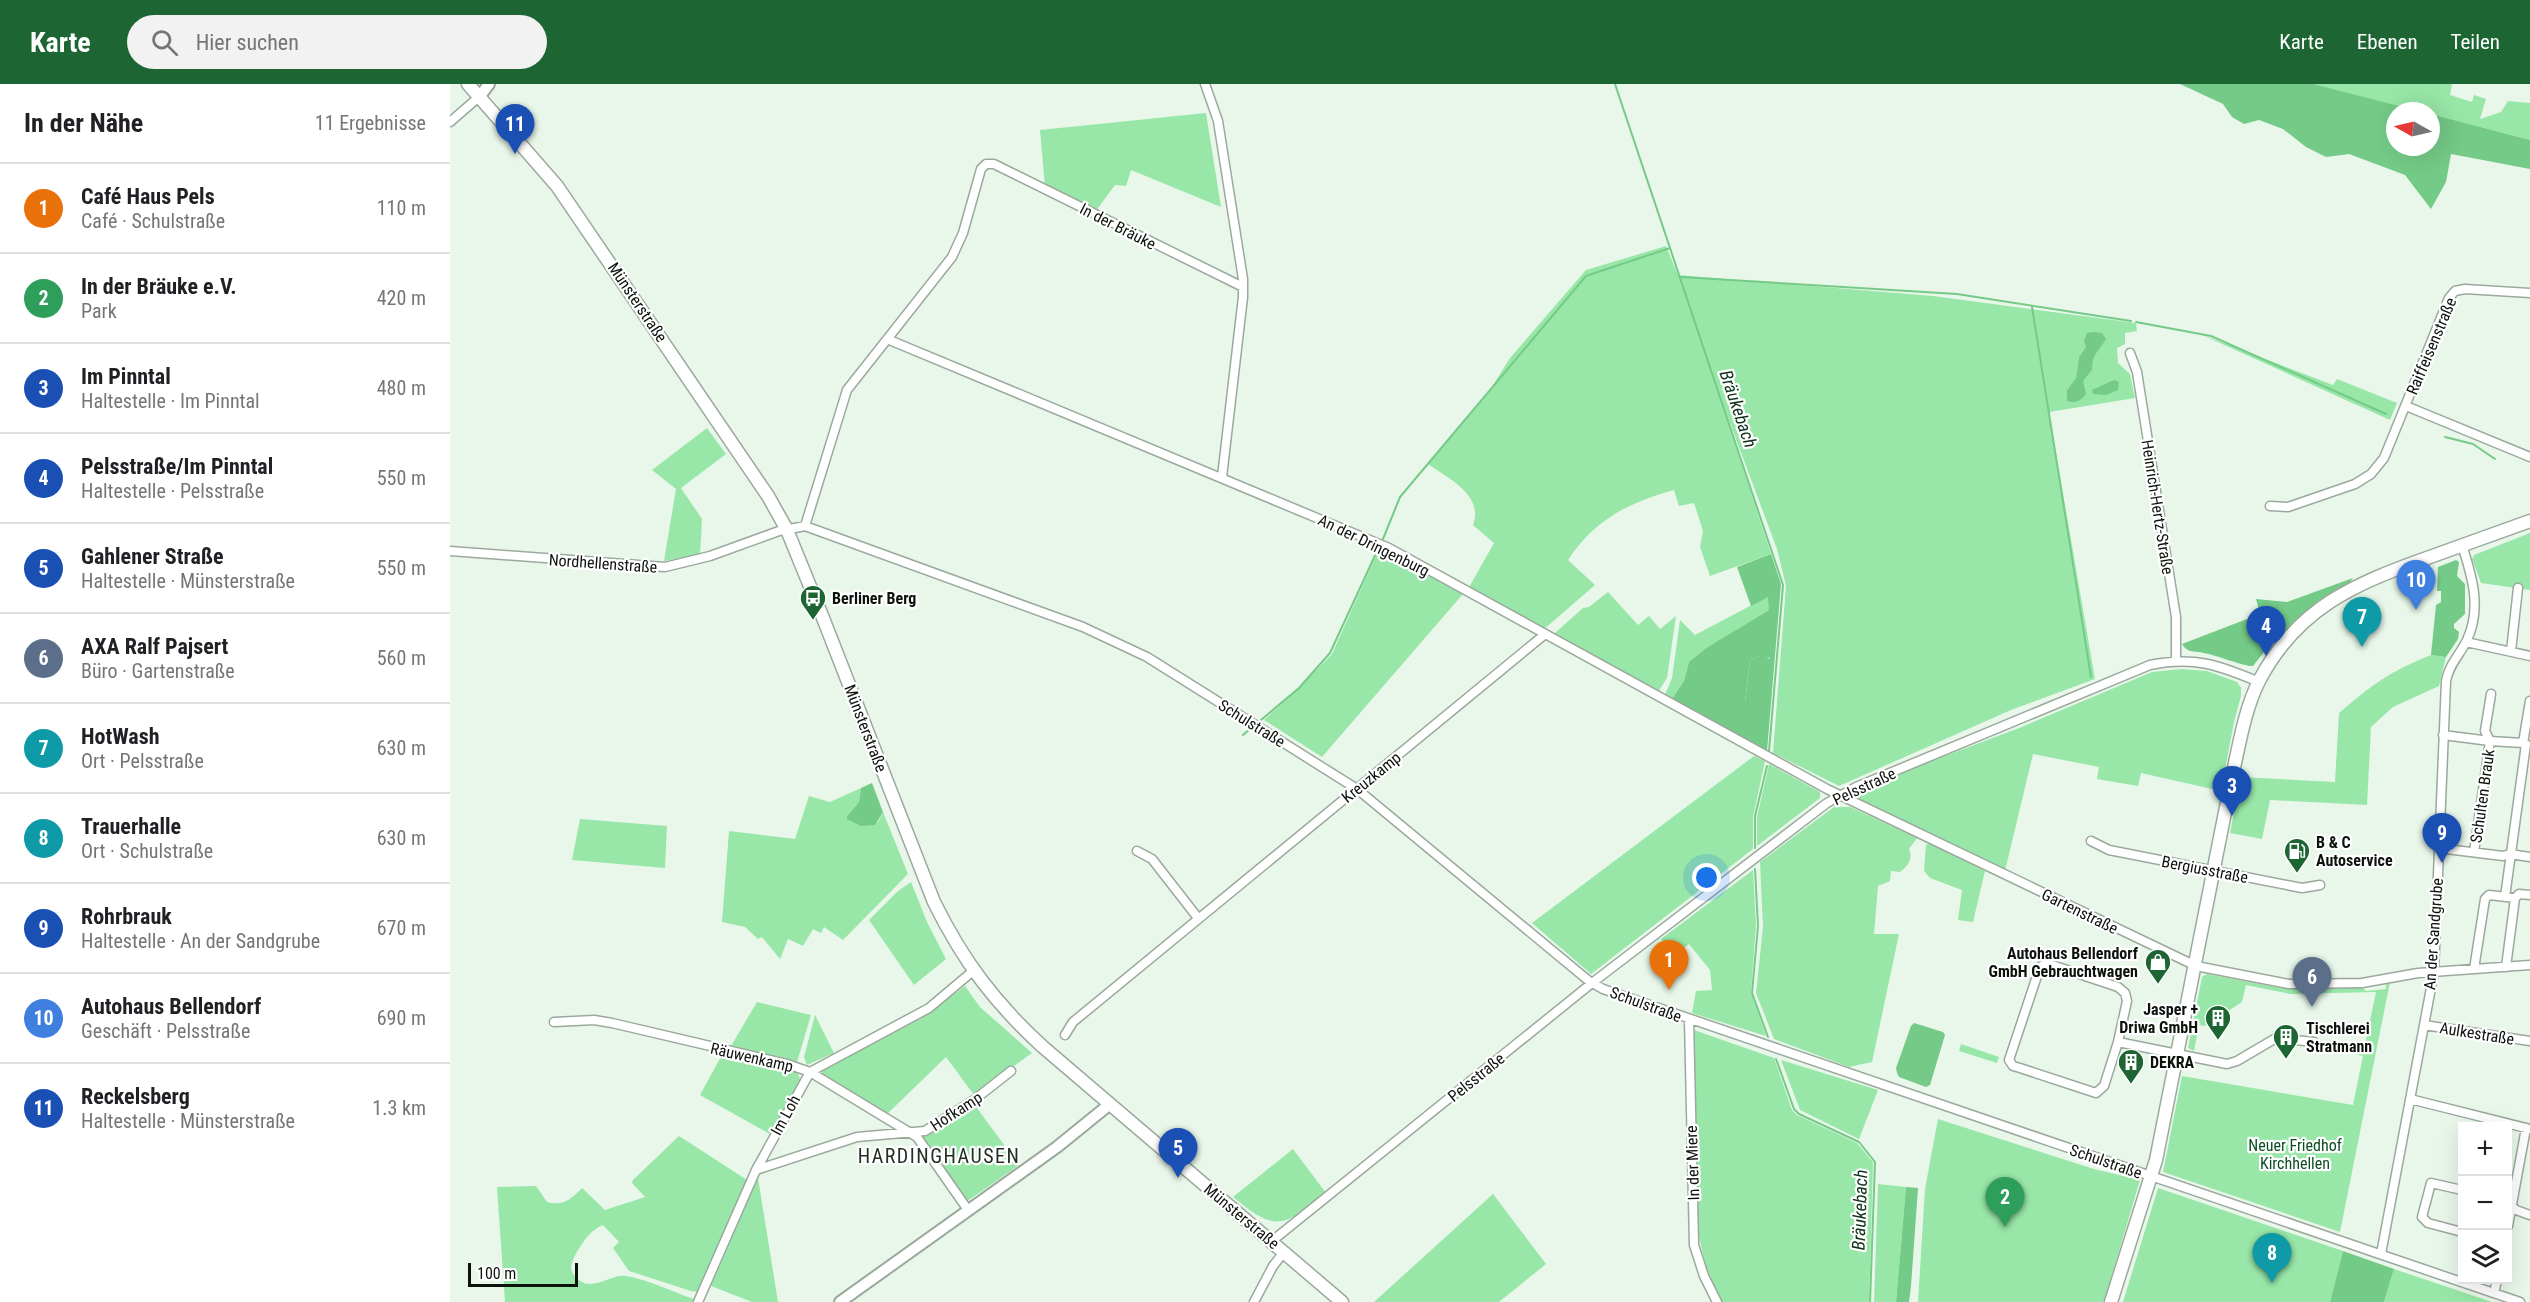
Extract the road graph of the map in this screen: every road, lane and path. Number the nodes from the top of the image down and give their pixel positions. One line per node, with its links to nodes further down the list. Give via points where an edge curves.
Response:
1 (468, 84): 4 (main road, Münsterstraße)
2 (489, 84): 4 (street)
3 (1205, 84): 6 (street, via 1218,121)
4 (480, 96): 5 (street); 16 (main road, Münsterstraße, via 557,186 768,496)
5 (450, 123)
6 (1243, 287): 8 (street, In der Bräuke, via 994,164 986,164 952,257); 12 (street)
7 (2530, 293): 10 (street, Raiffeisenstraße, via 2455,291)
8 (886, 339): 12 (street, An der Dringenburg); 15 (street, via 847,390)
9 (2130, 353): 24 (street, Heinrich-Hertz-Straße, via 2137,372 2176,617)
10 (2406, 406): 11 (street, Raiffeisenstraße); 13 (street, Raiffeisenstraße, via 2384,458 2371,474 2355,484 2288,507)
11 (2530, 457)
12 (1222, 477): 20 (street, An der Dringenburg, via 1389,548)
13 (2270, 506)
14 (2530, 521): 17 (main road)
15 (805, 526): 16 (street); 31 (street, Schulstraße, via 1083,627 1147,657)
16 (787, 530): 18 (street, Nordhellenstraße, via 665,567); 49 (main road, Münsterstraße, via 934,902)
17 (2462, 545): 21 (street, An der Sandgrube, via 2475,588 2473,620); 25 (main road, via 2365,581 2333,598 2288,639)
18 (450, 551)
19 (2518, 588): 22 (street)
20 (1544, 635): 31 (street, Kreuzkamp); 32 (street, An der Dringenburg)
21 (2466, 642): 22 (street); 28 (street, An der Sandgrube, via 2447,677)
22 (2511, 651): 23 (street)
23 (2530, 656)
24 (2176, 661): 25 (street, Pelsstraße, via 2210,663); 32 (street, Pelsstraße, via 2134,670)
25 (2259, 682): 39 (main road, via 2242,728)
26 (2491, 694): 29 (street, Schulten Brauk, via 2485,731)
27 (2530, 701): 30 (street)
28 (2443, 735): 29 (street, Schulten Brauk); 34 (street, An der Sandgrube)
29 (2490, 741): 30 (street, Schulten Brauk); 36 (street, Schulten Brauk)
30 (2523, 744): 37 (street)
31 (1357, 789): 44 (street, Kreuzkamp); 51 (street, Schulstraße)
32 (1840, 795): 46 (street, Gartenstraße); 51 (street, Pelsstraße)
33 (2091, 841): 39 (street, Bergiusstraße, via 2109,850)
34 (2438, 848): 36 (street); 50 (street, An der Sandgrube)
35 (1137, 851): 44 (street, via 1152,859)
36 (2474, 852): 37 (street)
37 (2510, 854): 38 (street); 42 (street)
38 (2530, 857)
39 (2213, 871): 40 (street, Bergiusstraße, via 2302,888); 46 (main road)
40 (2320, 885)
41 (2530, 895): 43 (street, via 2519,894)
42 (2505, 897): 43 (street); 48 (street, via 2489,895 2485,899)
43 (2515, 898): 47 (street)
44 (1198, 918): 55 (street, Kreuzkamp, via 1073,1022)
45 (2530, 965): 47 (street, Gartenstraße)
46 (2196, 966): 50 (street, Gartenstraße, via 2289,984 2362,983); 59 (main road)
47 (2506, 967): 48 (street, Gartenstraße)
48 (2474, 969): 50 (street, Gartenstraße)
49 (973, 971): 61 (street, via 929,1008); 63 (main road, Münsterstraße, via 1022,1027)
50 (2434, 972): 54 (street, An der Sandgrube)
51 (1592, 982): 52 (street, Schulstraße); 74 (street, Pelsstraße)
52 (1689, 1019): 67 (street, Schulstraße); 83 (street, In der Miere, via 1695,1245)
53 (554, 1022): 61 (street, Räuwenkamp, via 612,1023)
54 (2424, 1025): 56 (street, Aulkestraße); 62 (street, An der Sandgrube)
55 (1065, 1035)
56 (2530, 1041)
57 (2118, 1042): 57 (street, via 2104,1086 2096,1093 2013,1066 2009,1060 2043,963 2118,987 2125,993 2127,1001); 59 (street)
58 (2314, 1042): 59 (street, via 2276,1038 2227,1064)
59 (2178, 1054): 67 (main road)
60 (1011, 1071): 65 (street, Hofkamp, via 938,1124 925,1131)
61 (810, 1072): 65 (street, Räuwenkamp); 66 (street, Im Loh)
62 (2410, 1099): 64 (street); 76 (street, An der Sandgrube)
63 (1110, 1104): 71 (street); 74 (main road, Münsterstraße)
64 (2528, 1129): 69 (street)
65 (907, 1133): 66 (street, Hofkamp, via 857,1137); 71 (street, Räuwenkamp, via 917,1137)
66 (756, 1170): 79 (street, Im Loh)
67 (2151, 1177): 76 (street, Schulstraße); 84 (main road)
68 (2458, 1189): 73 (street, via 2431,1183 2422,1217 2428,1223)
69 (2512, 1195)
70 (2512, 1205): 72 (street)
71 (968, 1210): 80 (street)
72 (2530, 1215)
73 (2458, 1231)
74 (1272, 1241): 75 (main road, Münsterstraße)
75 (1284, 1252): 81 (street); 82 (main road, Münsterstraße)
76 (2381, 1254): 78 (street, Schulstraße)
77 (2496, 1284): 78 (street)
78 (2494, 1293): 85 (street, Schulstraße)
79 (699, 1302)
80 (840, 1302)
81 (1254, 1302)
82 (1342, 1302)
83 (1717, 1302)
84 (2111, 1302)
85 (2520, 1302)

